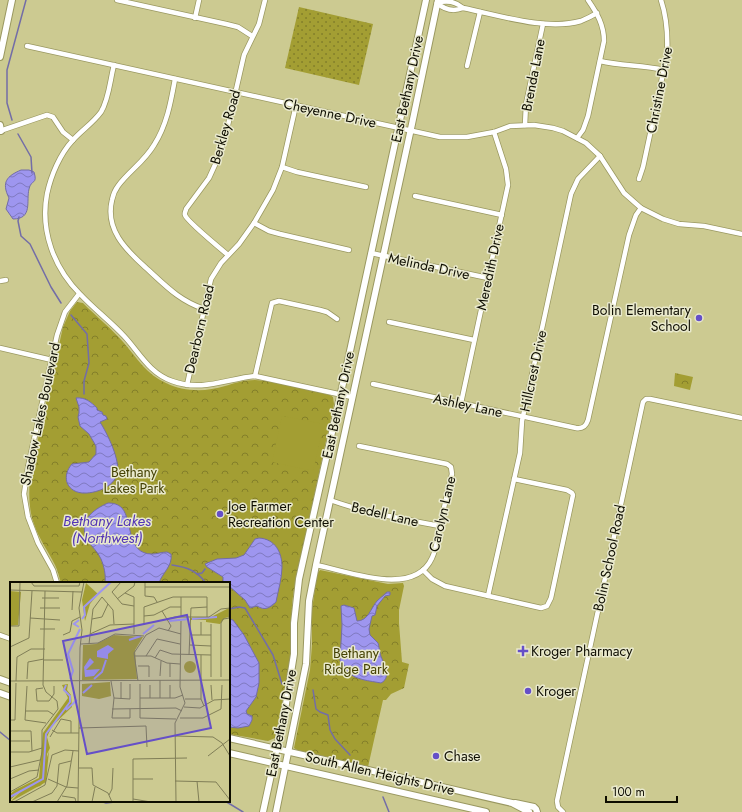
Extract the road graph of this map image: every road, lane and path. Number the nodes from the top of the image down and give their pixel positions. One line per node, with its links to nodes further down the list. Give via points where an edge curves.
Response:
1 (12, 0): 16 (main road)
2 (117, 0): 9 (street)
3 (199, 0): 13 (street)
4 (266, 0): 15 (street, Berkley Road)
5 (426, 0): 8 (main road); 27 (main road, East Bethany Drive)
6 (588, 0): 12 (street)
7 (661, 0): 22 (street, Christine Drive, via 668,38)
8 (438, 1): 10 (street, via 445,0); 10 (street, via 444,8 456,11); 29 (main road, East Bethany Drive)
9 (132, 2): 13 (street)
10 (463, 8): 11 (street)
11 (480, 12): 14 (street); 21 (street)
12 (597, 13): 14 (street, via 574,22); 19 (street, via 604,33)
13 (195, 18): 15 (street, via 230,24)
14 (543, 24): 26 (street, Brenda Lane, via 526,104)
15 (252, 36): 24 (street, Berkley Road, via 244,55)
16 (2, 39): 18 (main road)
17 (27, 46): 20 (street, Cheyenne Drive)
18 (0, 58)
19 (600, 61): 22 (street); 31 (street, via 588,116)
20 (114, 65): 23 (street, Cheyenne Drive); 32 (street, via 100,112)
21 (467, 66)
22 (664, 70): 35 (street, Christine Drive)
23 (175, 79): 24 (street, Cheyenne Drive); 50 (street, via 170,106 156,143 145,159 117,187 111,203 111,220 118,238 137,260 182,300)
24 (236, 92): 25 (street, Cheyenne Drive); 44 (street, Berkley Road, via 219,156 209,178 185,213 192,223)
25 (296, 105): 27 (street, Cheyenne Drive); 34 (street, Dearborn Road)
26 (525, 125): 30 (street, Cheyenne Drive, via 510,126); 31 (street, Cheyenne Drive, via 553,128)
27 (398, 127): 29 (street, Cheyenne Drive); 43 (main road, East Bethany Drive)
28 (0, 129): 32 (street, via 47,115)
29 (411, 130): 30 (street, Cheyenne Drive, via 440,137 461,138); 45 (main road, East Bethany Drive)
30 (494, 132): 39 (street, Meredith Drive, via 507,177 507,193)
31 (577, 138): 33 (street, Cheyenne Drive)
32 (73, 140): 49 (street, via 64,151 52,176 46,204 47,231 55,259)
33 (600, 156): 38 (street, Cheyenne Drive, via 621,189); 62 (street, Hillcrest Drive, via 578,179 571,194)
34 (282, 167): 36 (street); 40 (street, Dearborn Road, via 270,196)
35 (639, 179)
36 (366, 187)
37 (415, 196): 39 (street)
38 (641, 208): 41 (street, Cheyenne Drive, via 675,223); 62 (street, Ashley Lane, via 629,235 585,426 579,428)
39 (502, 215): 46 (street, Meredith Drive)
40 (254, 223): 42 (street, via 269,231); 44 (street, Dearborn Road)
41 (742, 234)
42 (349, 250)
43 (371, 253): 45 (street, Melinda Drive); 59 (main road, East Bethany Drive)
44 (228, 255): 50 (street, Dearborn Road, via 211,279)
45 (382, 256): 46 (street, Melinda Drive); 60 (main road, East Bethany Drive)
46 (488, 278): 53 (street, Meredith Drive)
47 (6, 280): 48 (street)
48 (0, 281)
49 (79, 294): 55 (street, Shadow Lakes Boulevard, via 65,312); 58 (street, via 122,335 149,367 166,379)
50 (204, 309): 58 (street, Dearborn Road)
51 (337, 319): 56 (street, via 320,310 279,301 272,303)
52 (389, 322): 53 (street)
53 (474, 340): 61 (street, Meredith Drive)
54 (0, 348): 55 (street)
55 (52, 360): 71 (street, Shadow Lakes Boulevard, via 24,494 28,517)
56 (255, 376): 58 (street, via 210,385); 59 (street)
57 (373, 384): 61 (street, Ashley Lane)
58 (187, 385)
59 (341, 394): 60 (street); 66 (main road, East Bethany Drive)
60 (352, 396): 67 (main road, East Bethany Drive)
61 (460, 403): 62 (street, Ashley Lane)
62 (523, 417): 65 (street, Hillcrest Drive, via 520,453)
63 (742, 418): 93 (street, Bolin School Road, via 650,399 643,402 558,798 557,804)
64 (359, 446): 68 (street, Carolyn Lane, via 449,465 452,474)
65 (514, 478): 72 (street, Hillcrest Drive); 72 (street, via 572,493 551,598 547,606 541,608)
66 (317, 497): 67 (main road); 80 (main road, East Bethany Drive, via 299,579 294,616 294,654)
67 (330, 500): 68 (street, Bedell Lane, via 373,513); 69 (main road, East Bethany Drive)
68 (440, 526): 70 (street, Carolyn Lane, via 433,557)
69 (316, 565): 70 (street, Carolyn Lane, via 399,580); 81 (main road, East Bethany Drive, via 309,601 306,664)
70 (423, 570): 72 (street, via 445,586)
71 (57, 582)
72 (488, 596)
73 (0, 635): 74 (street)
74 (10, 639)
75 (0, 678): 76 (main road)
76 (10, 683)
77 (0, 693): 78 (main road)
78 (10, 697)
79 (230, 738): 80 (main road, South Allen Heights Drive)
80 (276, 748): 81 (main road, South Allen Heights Drive); 83 (main road, East Bethany Drive)
81 (288, 751): 84 (main road, East Bethany Drive); 85 (main road, South Allen Heights Drive)
82 (230, 753): 83 (main road, South Allen Heights Drive)
83 (273, 762): 84 (main road, South Allen Heights Drive); 88 (main road, East Bethany Drive)
84 (286, 765): 86 (main road, South Allen Heights Drive); 89 (main road, East Bethany Drive)
85 (408, 780): 86 (main road); 87 (main road, South Allen Heights Drive)
86 (406, 793): 90 (main road, South Allen Heights Drive)
87 (512, 803): 91 (main road, South Allen Heights Drive); 92 (main road, via 534,807)
88 (263, 812)
89 (276, 812)
90 (486, 812)
91 (529, 812)
92 (537, 812)
93 (563, 812)

